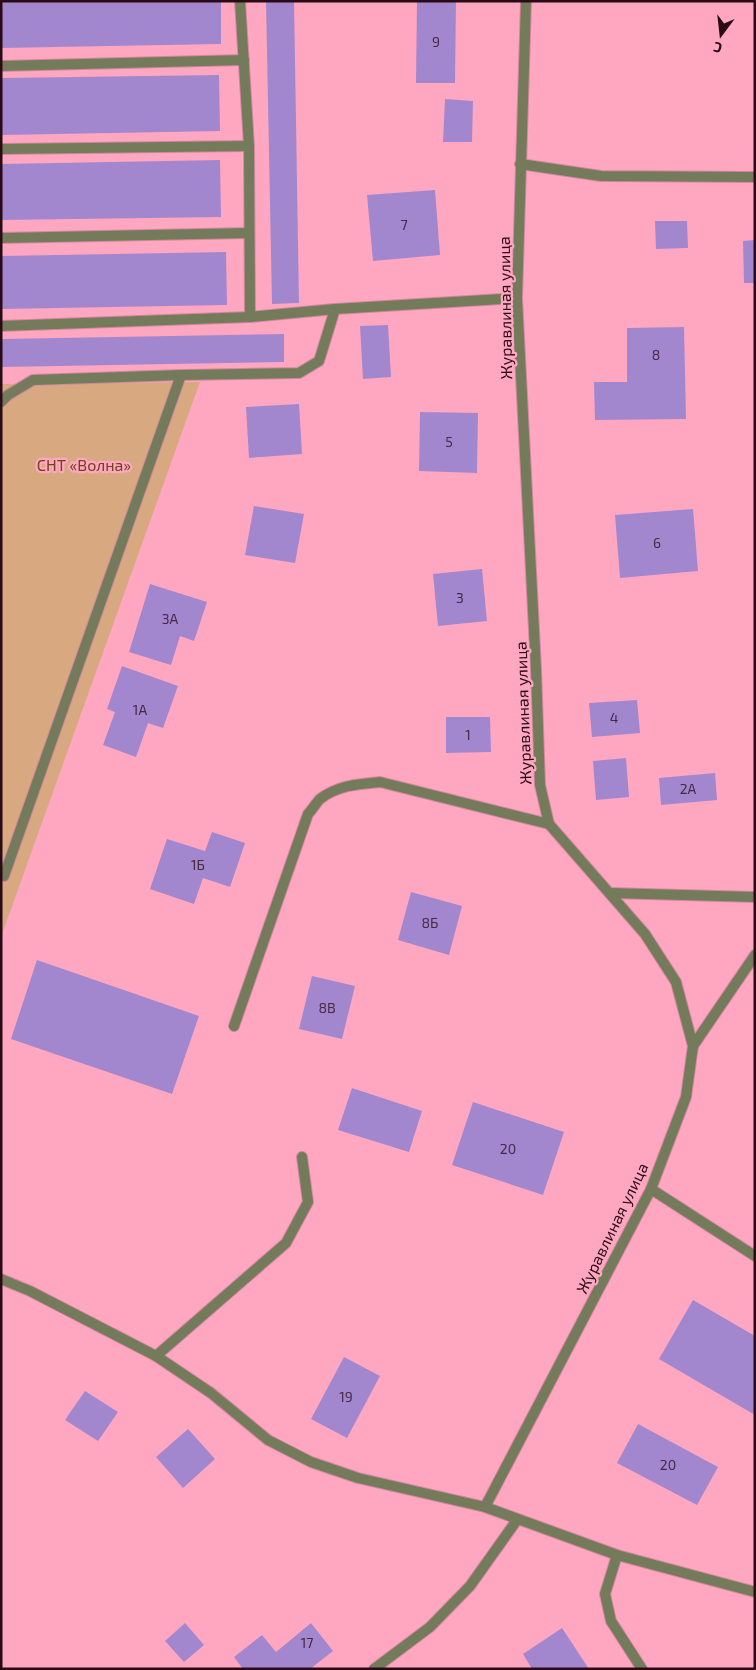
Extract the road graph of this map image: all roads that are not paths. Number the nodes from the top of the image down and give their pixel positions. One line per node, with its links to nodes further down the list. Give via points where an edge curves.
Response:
1 (240, 1): 3 (street)
2 (526, 1): 7 (street, Журавлиная улица)
3 (244, 60): 4 (street); 5 (street)
4 (1, 66)
5 (249, 146): 6 (street); 9 (street)
6 (1, 149)
7 (520, 164): 8 (street, via 601,176); 11 (street, Журавлиная улица)
8 (755, 177)
9 (249, 232): 10 (street); 13 (street)
10 (1, 238)
11 (517, 298): 12 (street); 17 (street, Журавлиная улица, via 540,785)
12 (335, 309): 13 (street); 15 (street, via 319,361 299,374)
13 (250, 316): 14 (street)
14 (1, 326)
15 (181, 375): 16 (street, via 33,380); 18 (street)
16 (1, 402)
17 (549, 824): 19 (street, Журавлиная улица); 22 (street, via 380,782 354,784 319,800 308,814)
18 (4, 876)
19 (610, 893): 20 (street); 23 (street, Журавлиная улица, via 645,934 676,982)
20 (755, 897)
21 (755, 955): 23 (street)
22 (234, 1026)
23 (693, 1046): 25 (street, Журавлиная улица, via 686,1097)
24 (302, 1157): 28 (street, via 308,1202 286,1243)
25 (651, 1189): 26 (street); 29 (street, Журавлиная улица)
26 (755, 1256)
27 (1, 1279): 28 (street)
28 (156, 1356): 29 (street, via 211,1393 268,1440 311,1462 358,1478)
29 (485, 1507): 30 (street)
30 (517, 1520): 31 (street); 33 (street, via 470,1586 430,1626)
31 (616, 1556): 32 (street); 34 (street, via 605,1594 612,1621)
32 (755, 1592)
33 (374, 1669)
34 (642, 1669)

